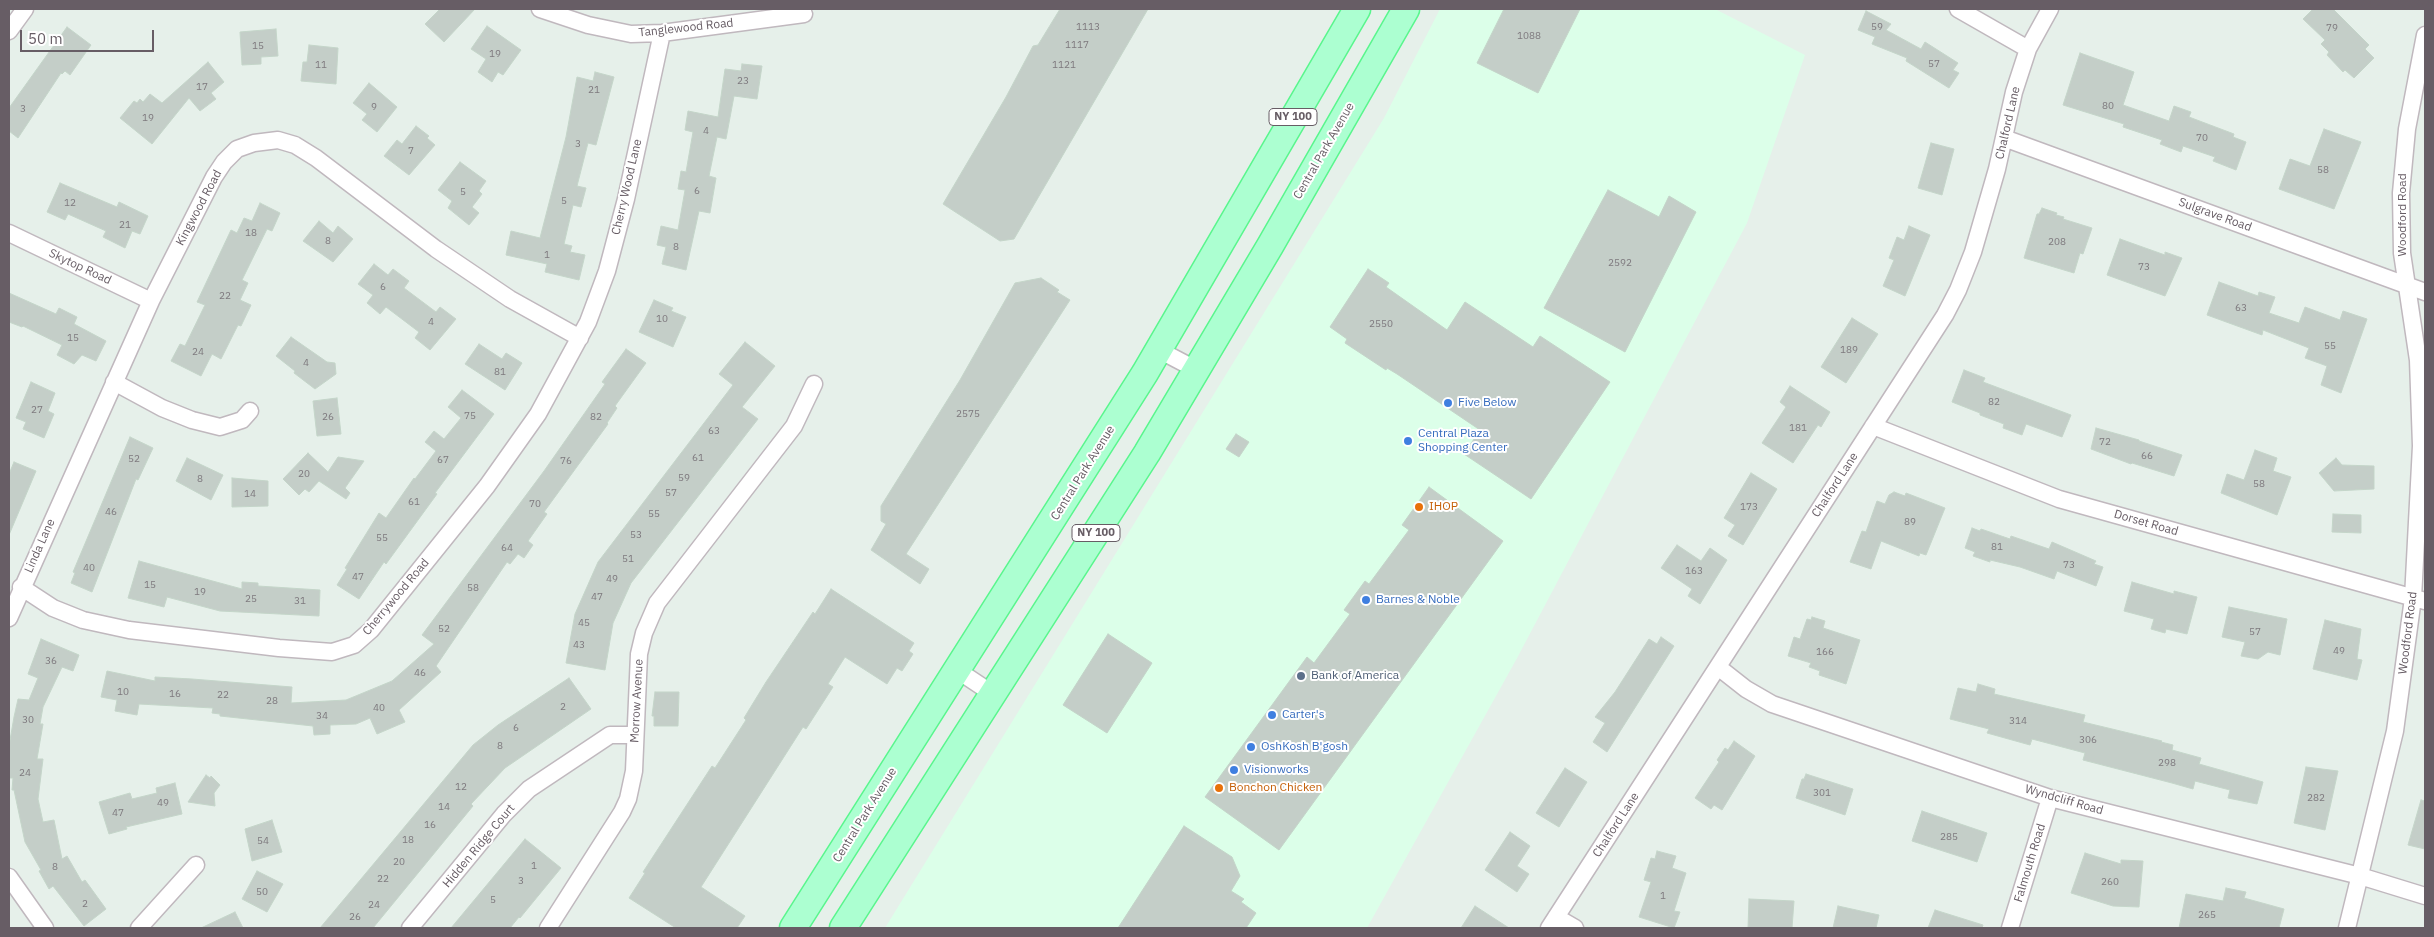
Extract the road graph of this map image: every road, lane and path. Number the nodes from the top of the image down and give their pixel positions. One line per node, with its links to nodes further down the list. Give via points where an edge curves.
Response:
1 (24, 9): 8 (street)
2 (540, 9): 9 (street, Tanglewood Road, via 588,25 631,34)
3 (1357, 9): 18 (main road, Central Park Avenue / NY 100)
4 (1406, 9): 19 (main road, Central Park Avenue / NY 100)
5 (1958, 9): 11 (street)
6 (2050, 9): 11 (street, Chalford Lane)
7 (804, 14): 9 (street, Tanglewood Road)
8 (9, 31)
9 (662, 33): 17 (street, Cherry Wood Lane, via 607,271)
10 (2425, 35): 14 (street, Woodford Road, via 2407,129 2401,193 2402,253)
11 (2028, 49): 12 (street, Chalford Lane)
12 (2004, 138): 14 (street, Sulgrave Road); 23 (street, Chalford Lane, via 1973,252 1958,290)
13 (9, 233): 16 (street, Skytop Road)
14 (2407, 285): 15 (street, Sulgrave Road); 26 (street, Woodford Road, via 2418,360 2421,446)
15 (2425, 292)
16 (151, 301): 17 (street, Kingwood Road, via 224,162 237,149 278,140 295,145 316,158 436,249 510,299); 20 (street, Kingwood Road)
17 (580, 338): 25 (street, Cherrywood Road, via 538,414 487,486 371,630 354,645 332,652 129,630 76,618 53,608)
18 (1159, 350): 19 (street); 29 (main road, Central Park Avenue / NY 100)
19 (1196, 370): 30 (main road, Central Park Avenue / NY 100, via 1117,501)
20 (114, 382): 22 (street, via 162,408 220,427 242,420); 24 (street, Kingwood Road)
21 (814, 384): 31 (street, Morrow Avenue, via 794,426 657,603 639,654)
22 (250, 411)
23 (1873, 426): 26 (street, Dorset Road, via 2059,499); 28 (street, Chalford Lane)
24 (60, 502): 25 (street, Linda Lane)
25 (21, 587): 27 (street, Linda Lane)
26 (2419, 600): 34 (street, Woodford Road, via 2395,731)
27 (9, 618)
28 (1718, 667): 32 (street, Wyndcliff Road, via 1746,690 1772,704); 37 (street, Chalford Lane)
29 (957, 670): 30 (street); 42 (main road, Central Park Avenue / NY 100)
30 (993, 694): 43 (main road, Central Park Avenue / NY 100)
31 (635, 735): 40 (street, Hidden Ridge Court, via 610,735 529,789 504,814); 41 (street, Morrow Avenue, via 633,779 628,799)
32 (2050, 798): 34 (street, Wyndcliff Road); 45 (street, Falmouth Road)
33 (196, 865): 39 (street)
34 (2360, 876): 36 (street, Wyndcliff Road); 46 (street, Woodford Road)
35 (9, 877): 38 (street)
36 (2425, 896)
37 (1553, 922): 44 (street)
38 (44, 928)
39 (139, 928)
40 (410, 928)
41 (548, 928)
42 (793, 928)
43 (843, 928)
44 (1575, 928)
45 (2010, 928)
46 (2347, 928)

